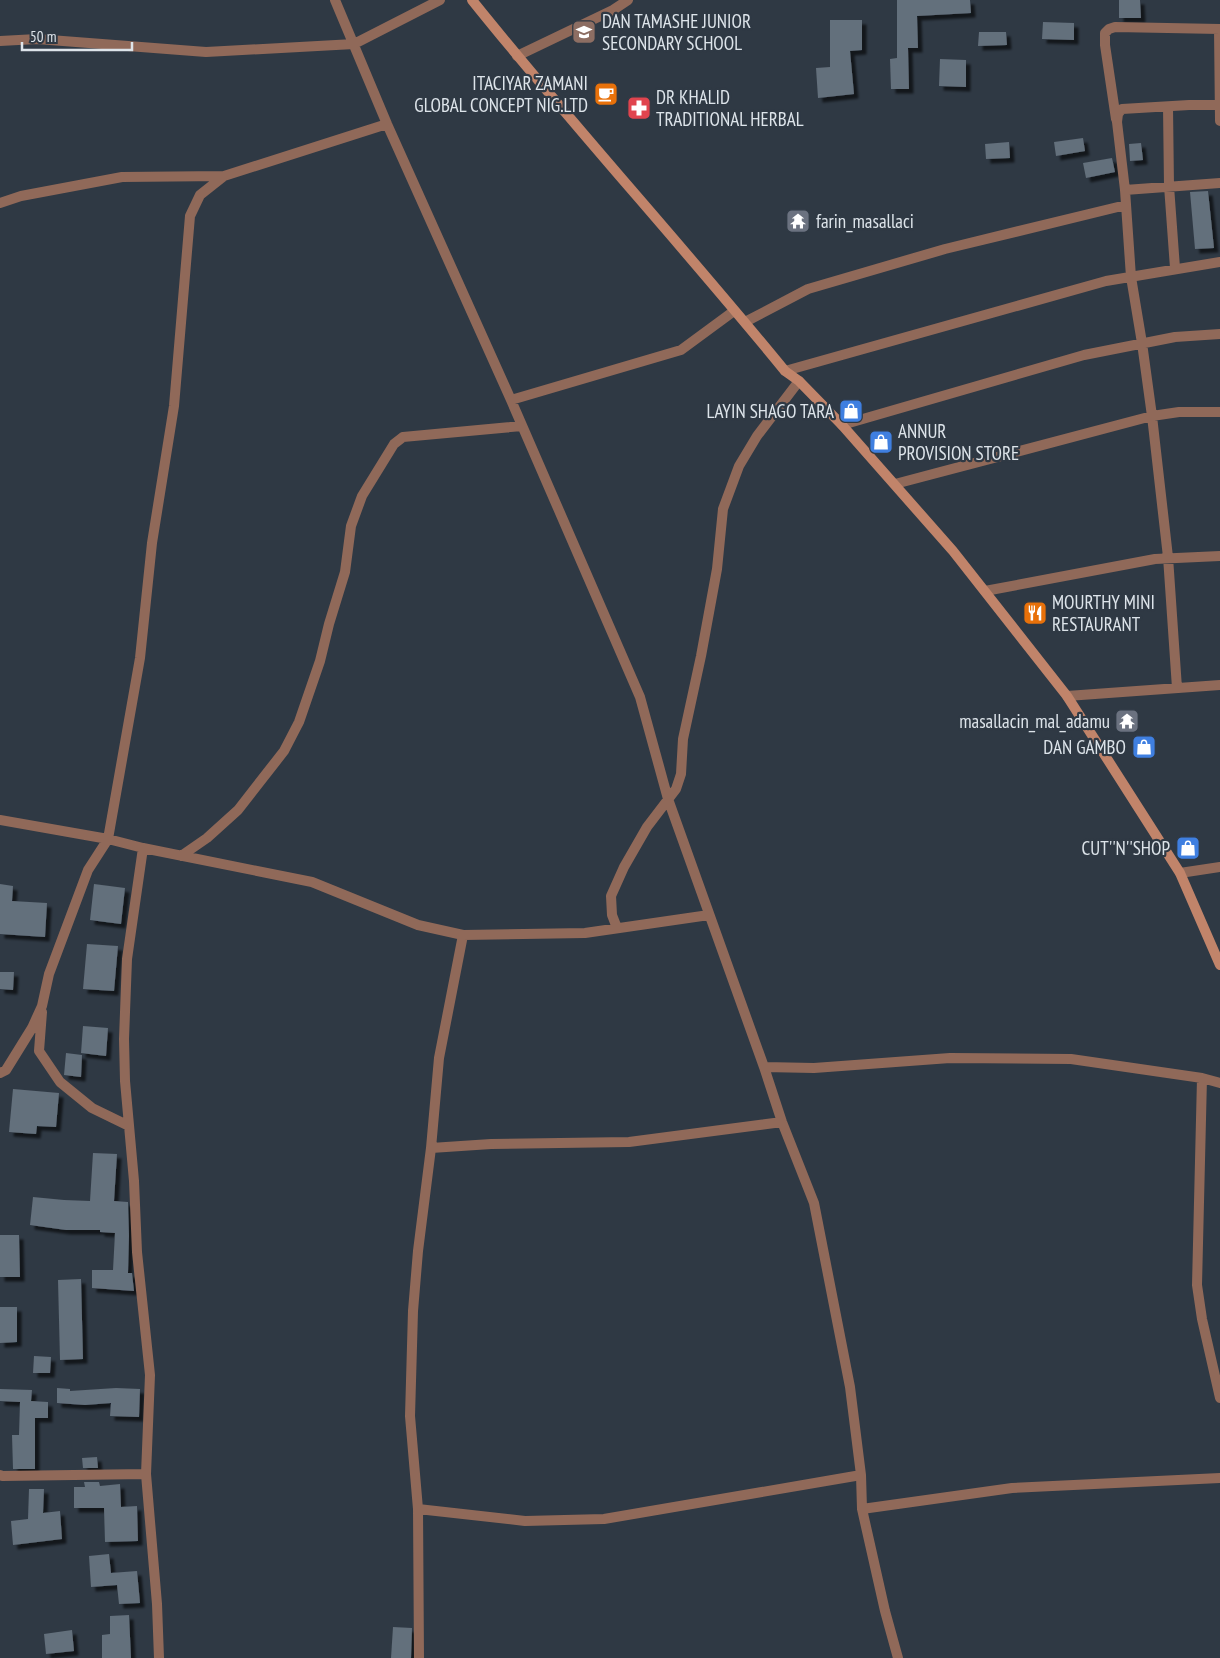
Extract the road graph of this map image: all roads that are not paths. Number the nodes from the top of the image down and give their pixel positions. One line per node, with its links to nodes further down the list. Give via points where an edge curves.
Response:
1 (335, 0): 7 (street)
2 (440, 0): 7 (street)
3 (472, 0): 8 (street)
4 (628, 0): 8 (street)
5 (1220, 29): 9 (street); 12 (street, via 1109,29 1105,33 1105,45)
6 (0, 41): 7 (street, via 37,39 206,52)
7 (354, 44): 13 (street)
8 (517, 56): 23 (street)
9 (1219, 105): 10 (street); 11 (street)
10 (1168, 107): 12 (street, via 1122,109); 16 (street)
11 (1220, 121)
12 (1117, 122): 17 (street)
13 (387, 124): 14 (street); 29 (street)
14 (224, 176): 18 (street, via 122,177); 43 (street, via 200,195 190,216 174,406 152,543 140,658)
15 (1220, 183): 16 (street)
16 (1169, 186): 17 (street); 21 (street)
17 (1125, 190): 19 (street)
18 (0, 203)
19 (1126, 205): 22 (street); 24 (street, via 945,249 808,289)
20 (1220, 262): 21 (street)
21 (1176, 268): 22 (street)
22 (1131, 277): 26 (street); 27 (street)
23 (734, 310): 24 (street); 29 (street, via 681,350)
24 (745, 322): 27 (street)
25 (1220, 334): 26 (street, via 1175,336)
26 (1142, 343): 31 (street); 32 (street, via 1084,355)
27 (785, 371): 28 (street)
28 (799, 381): 32 (street); 41 (street, via 756,436 739,466 723,509 717,569 683,739 681,774)
29 (511, 400): 33 (street)
30 (1220, 412): 31 (street)
31 (1152, 416): 34 (street); 36 (street)
32 (842, 425): 34 (street)
33 (522, 426): 41 (street, via 640,697); 45 (street, via 403,438 394,444 362,496 351,526 345,572 299,722 284,751 238,810)
34 (894, 484): 37 (street)
35 (1220, 556): 36 (street)
36 (1168, 557): 37 (street); 39 (street)
37 (985, 591): 40 (street)
38 (1220, 685): 39 (street)
39 (1177, 688): 40 (street)
40 (1067, 696): 47 (street)
41 (668, 799): 48 (street); 49 (street, via 647,827 611,896)
42 (0, 820): 43 (street)
43 (108, 839): 44 (street); 52 (street, via 88,870 49,974)
44 (143, 848): 45 (street); 58 (street, via 127,959 124,1039)
45 (181, 856): 50 (street, via 312,882 418,925)
46 (1220, 867): 47 (street)
47 (1180, 873): 51 (street)
48 (709, 915): 49 (street); 53 (street)
49 (616, 928): 50 (street, via 585,933)
50 (463, 935): 59 (street, via 439,1058)
51 (1220, 965)
52 (42, 1006): 54 (street, via 6,1070); 58 (street, via 40,1051 60,1082 92,1108)
53 (764, 1067): 55 (street, via 814,1068 950,1058 1071,1059); 57 (street)
54 (0, 1073)
55 (1202, 1078): 56 (street); 60 (street, via 1197,1285)
56 (1220, 1083)
57 (782, 1122): 59 (street, via 629,1142); 63 (street, via 814,1203 850,1386)
58 (129, 1126): 61 (street, via 137,1252 150,1375)
59 (431, 1148): 65 (street, via 413,1320 410,1416)
60 (1220, 1398)
61 (146, 1474): 62 (street); 67 (street)
62 (0, 1475)
63 (861, 1476): 65 (street, via 604,1519 525,1521); 66 (street)
64 (1220, 1478): 66 (street, via 1012,1488)
65 (418, 1509): 68 (street)
66 (862, 1509): 69 (street)
67 (159, 1658)
68 (419, 1658)
69 (898, 1658)

